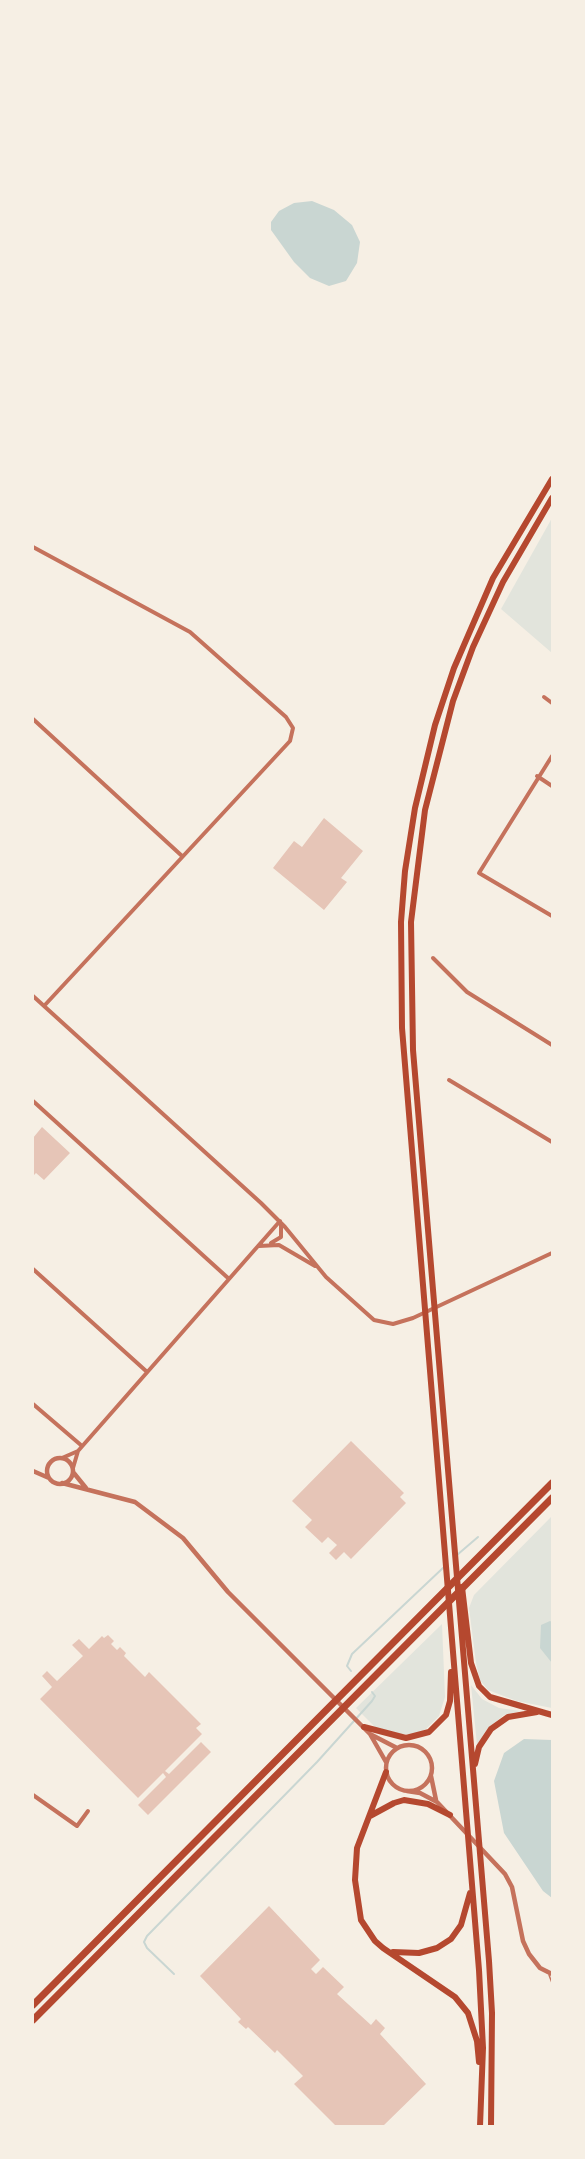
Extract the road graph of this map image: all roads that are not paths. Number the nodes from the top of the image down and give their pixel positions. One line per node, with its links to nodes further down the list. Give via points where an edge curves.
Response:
1 (552, 479): 40 (highway, via 488,588 454,668 414,808 405,871 400,963 402,1028)
2 (552, 498): 39 (highway, via 483,622 444,728 420,844 411,922 413,1050)
3 (33, 547): 10 (street, via 197,637 286,717 293,728 290,741)
4 (544, 697): 5 (street)
5 (552, 703)
6 (33, 719): 10 (street)
7 (552, 756): 8 (street)
8 (537, 776): 9 (street); 11 (street, via 479,873)
9 (552, 786)
10 (182, 856): 14 (street)
11 (552, 916)
12 (433, 958): 15 (street, via 467,992)
13 (33, 996): 14 (street)
14 (44, 1006): 19 (street)
15 (552, 1045)
16 (449, 1080): 18 (street)
17 (33, 1101): 25 (street)
18 (552, 1143)
19 (280, 1221): 20 (street, via 281,1237); 21 (street); 23 (street)
20 (267, 1244): 21 (street); 23 (street, via 288,1249)
21 (257, 1247): 25 (street)
22 (552, 1253): 23 (street, via 403,1321 382,1324 368,1316)
23 (318, 1268)
24 (33, 1269): 26 (street)
25 (228, 1278): 26 (street)
26 (146, 1371): 28 (street)
27 (33, 1404): 28 (street)
28 (82, 1446): 29 (street)
29 (78, 1451): 30 (street); 32 (street)
30 (62, 1458): 31 (street); 32 (street, via 68,1460)
31 (50, 1463): 33 (street); 34 (street, via 47,1469)
32 (73, 1470): 35 (street, via 71,1478); 37 (street, via 80,1483)
33 (33, 1471): 34 (street)
34 (51, 1479): 35 (street)
35 (62, 1483): 37 (street)
36 (552, 1483): 60 (highway)
37 (94, 1493): 43 (street, via 135,1502 183,1538 228,1592)
38 (552, 1498): 61 (highway)
39 (455, 1548): 41 (highway, via 475,1681 490,1697); 49 (highway)
40 (453, 1656): 43 (highway, via 450,1701 438,1725 420,1736 391,1736); 56 (highway)
41 (540, 1712): 42 (highway); 49 (highway, via 508,1717 492,1729 476,1756)
42 (552, 1715)
43 (364, 1727): 44 (street)
44 (370, 1734): 45 (street); 46 (street)
45 (397, 1748): 46 (street); 48 (street, via 420,1748 429,1756)
46 (386, 1762): 47 (street)
47 (386, 1772): 50 (street, via 393,1785); 55 (highway)
48 (431, 1774): 50 (street, via 424,1785); 52 (street)
49 (474, 1785): 64 (highway, via 492,2013)
50 (407, 1791): 52 (street, via 420,1792)
51 (33, 1795): 53 (street, via 77,1826)
52 (437, 1802): 54 (street)
53 (88, 1811)
54 (450, 1815): 55 (highway, via 428,1804 404,1800); 58 (street, via 505,1874 512,1887 523,1941 529,1954)
55 (369, 1816): 57 (highway, via 357,1848 358,1910 368,1932)
56 (471, 1883): 57 (highway, via 461,1924 451,1939 419,1953); 62 (highway, via 483,2048)
57 (388, 1951): 62 (highway, via 455,1997 468,2013 477,2041)
58 (550, 1973): 59 (lane)
59 (552, 1983)
60 (33, 2005)
61 (33, 2020)
62 (482, 2099): 63 (highway)
63 (480, 2126)
64 (491, 2126)

